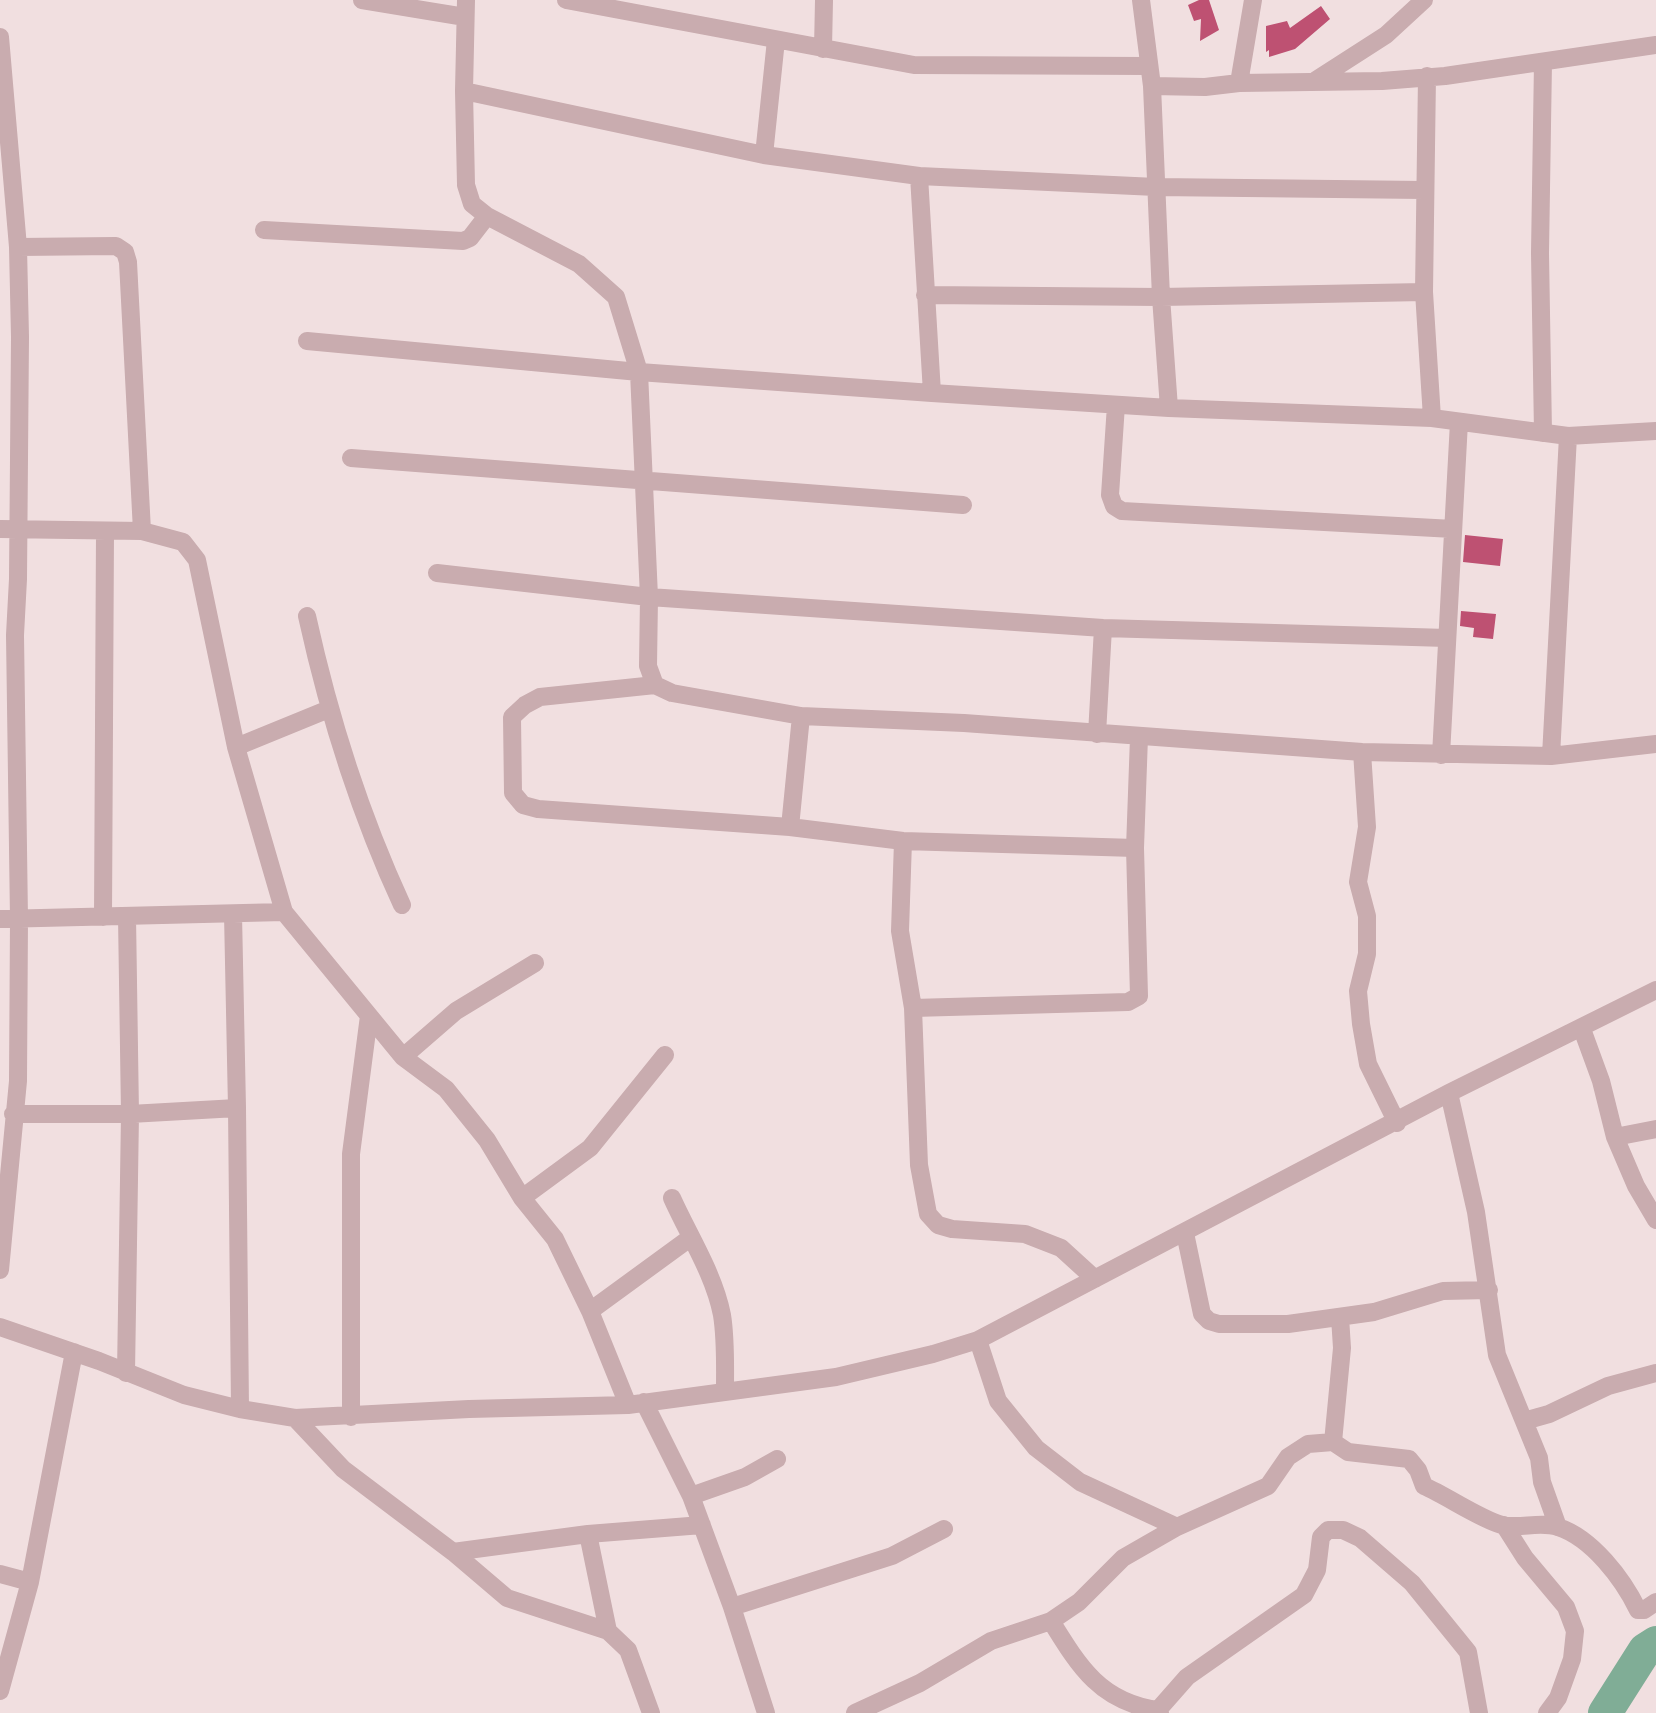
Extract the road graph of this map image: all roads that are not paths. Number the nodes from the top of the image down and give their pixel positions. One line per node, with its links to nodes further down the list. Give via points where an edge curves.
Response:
1 (362, 0): 7 (street)
2 (566, 0): 9 (street)
3 (824, 0): 11 (street)
4 (1141, 0): 14 (street)
5 (1253, 0): 17 (street)
6 (1424, 0): 16 (street, via 1386,35)
7 (465, 9): 19 (street)
8 (0, 37): 12 (street)
9 (776, 40): 11 (street); 20 (street)
10 (1656, 45): 13 (street)
11 (823, 49): 14 (street, via 914,65)
12 (1, 57): 26 (street)
13 (1543, 62): 15 (street); 38 (street)
14 (1149, 66): 18 (street)
15 (1427, 76): 16 (street); 23 (street)
16 (1314, 81): 17 (street)
17 (1239, 83): 18 (street)
18 (1152, 86): 22 (street)
19 (464, 91): 20 (street); 24 (street, via 466,185 472,204)
20 (764, 155): 21 (street)
21 (919, 176): 22 (street); 28 (street)
22 (1156, 187): 23 (street); 29 (street)
23 (1424, 190): 27 (street)
24 (487, 216): 25 (street, via 463,241); 31 (street, via 579,264 616,297)
25 (264, 230)
26 (12, 237): 43 (street); 46 (street, via 116,246 125,252)
27 (1424, 292): 29 (street); 35 (street)
28 (925, 295): 29 (street); 32 (street)
29 (1161, 297): 34 (street)
30 (307, 341): 31 (street)
31 (639, 372): 32 (street); 41 (street)
32 (932, 393): 33 (street)
33 (1116, 405): 34 (street); 44 (street, via 1110,495 1122,511)
34 (1169, 408): 35 (street)
35 (1432, 418): 36 (street)
36 (1459, 422): 38 (street); 44 (street)
37 (1656, 431): 39 (street)
38 (1543, 433): 39 (street)
39 (1568, 436): 61 (street)
40 (351, 458): 41 (street)
41 (644, 480): 42 (street); 48 (street)
42 (963, 505)
43 (8, 528): 45 (street); 70 (street, via 18,579)
44 (1453, 529): 51 (street)
45 (105, 531): 46 (street); 69 (street)
46 (142, 531): 58 (street, via 183,542 197,560)
47 (437, 573): 48 (street)
48 (649, 597): 50 (street); 52 (street, via 648,666)
49 (307, 616): 53 (street)
50 (1103, 628): 51 (street); 55 (street)
51 (1447, 638): 60 (street)
52 (655, 685): 54 (street, via 672,693); 62 (street, via 540,697 525,705 512,717 513,793 523,805 538,809)
53 (329, 709): 58 (street); 65 (street, via 356,796)
54 (801, 716): 55 (street); 62 (street)
55 (1097, 734): 56 (street)
56 (1139, 737): 59 (street); 64 (street)
57 (1656, 744): 61 (street)
58 (236, 747): 66 (street)
59 (1362, 752): 60 (street); 82 (street, via 1367,827 1358,882 1367,916 1367,954 1358,991 1361,1024 1368,1064)
60 (1441, 755): 61 (street)
61 (1551, 756)
62 (790, 827): 63 (street)
63 (903, 841): 64 (street); 73 (street, via 900,931)
64 (1135, 848): 73 (street, via 1139,996 1128,1002)
65 (402, 905)
66 (284, 912): 67 (street); 74 (street)
67 (233, 914): 68 (street); 79 (street)
68 (127, 916): 69 (street); 81 (street)
69 (103, 917): 70 (street)
70 (10, 919): 80 (street, via 18,1081)
71 (535, 963): 77 (street, via 456,1011)
72 (1656, 990): 75 (street)
73 (913, 1008): 91 (street, via 919,1165 928,1214 938,1225 952,1229 1025,1234 1061,1248)
74 (369, 1016): 77 (street); 103 (street, via 351,1154)
75 (1582, 1029): 78 (street); 84 (street)
76 (665, 1055): 85 (street, via 590,1148)
77 (403, 1057): 85 (street, via 446,1089 487,1140)
78 (1449, 1093): 82 (street); 92 (street)
79 (237, 1108): 81 (street); 102 (street)
80 (13, 1114): 81 (street); 90 (street)
81 (130, 1114): 98 (street)
82 (1397, 1123): 88 (street)
83 (1656, 1129): 84 (street)
84 (1615, 1137): 87 (street)
85 (522, 1198): 93 (street, via 555,1239)
86 (672, 1198): 89 (street)
87 (1656, 1220)
88 (1185, 1233): 91 (street); 94 (street, via 1202,1314 1209,1321 1288,1324)
89 (690, 1238): 93 (street); 100 (street, via 721,1313)
90 (0, 1270)
91 (1095, 1279): 96 (street)
92 (1489, 1290): 94 (street, via 1443,1291); 105 (street, via 1497,1355)
93 (590, 1311): 101 (street)
94 (1340, 1317): 106 (street)
95 (0, 1327): 97 (street)
96 (978, 1340): 100 (street, via 836,1377); 111 (street, via 998,1401 1036,1448 1080,1482)
97 (74, 1352): 98 (street); 117 (street)
98 (126, 1373): 102 (street)
99 (1656, 1373): 105 (street, via 1608,1386)
100 (725, 1391): 101 (street)
101 (636, 1403): 103 (street); 108 (street)
102 (240, 1409): 104 (street)
103 (351, 1417): 104 (street)
104 (295, 1418): 115 (street, via 343,1469)
105 (1524, 1421): 112 (street)
106 (1333, 1442): 110 (street, via 1348,1452 1409,1459 1424,1486); 111 (street, via 1308,1444 1288,1457 1268,1486)
107 (777, 1459): 108 (street)
108 (691, 1496): 109 (street)
109 (702, 1525): 114 (street); 119 (street)
110 (1504, 1525): 112 (street); 128 (street, via 1566,1607 1575,1631 1567,1672)
111 (1177, 1527): 120 (street, via 1123,1558 1079,1602)
112 (1558, 1527): 118 (street, via 1601,1555 1638,1610)
113 (944, 1529): 119 (street, via 892,1556)
114 (588, 1534): 115 (street); 121 (street)
115 (453, 1552): 121 (street, via 507,1598)
116 (0, 1574): 117 (street)
117 (30, 1582): 122 (street)
118 (1656, 1602)
119 (732, 1607): 125 (street)
120 (1051, 1621): 123 (street, via 1079,1666 1113,1697); 126 (street, via 991,1641)
121 (608, 1631): 124 (street, via 628,1650)
122 (0, 1691)
123 (1159, 1712): 127 (street, via 1187,1677 1304,1595 1317,1570 1321,1537 1328,1530 1343,1530 1360,1538 1412,1583 1468,1652)
124 (651, 1713)
125 (766, 1713)
126 (855, 1713)
127 (1479, 1713)
128 (1547, 1713)

